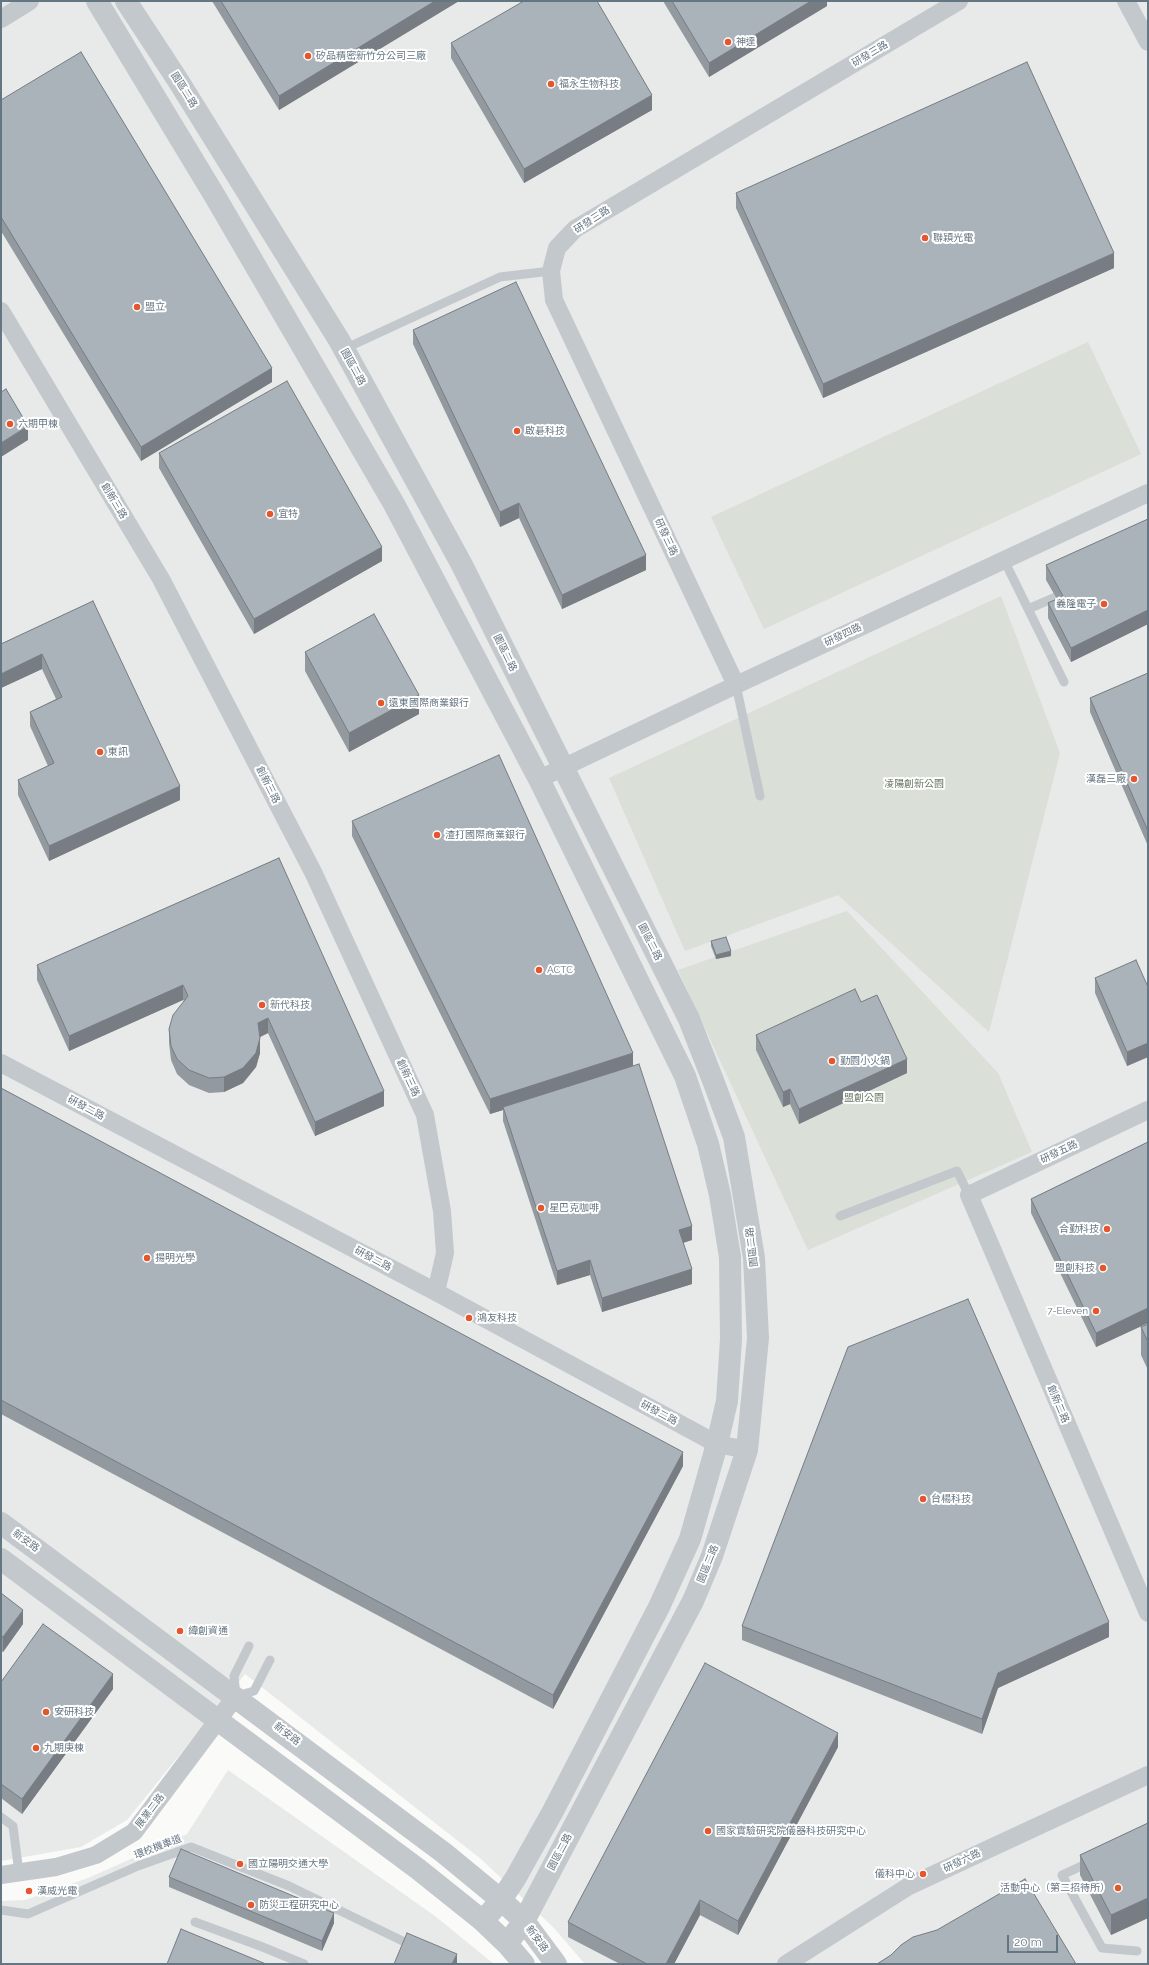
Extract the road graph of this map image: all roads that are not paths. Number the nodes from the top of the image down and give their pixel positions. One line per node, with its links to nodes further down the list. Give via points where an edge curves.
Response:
1 (30, 1): 6 (street)
2 (97, 1): 18 (street, via 216,198 394,504)
3 (126, 1): 10 (street, 園區二路, via 179,82)
4 (959, 1): 8 (street, 研發三路, via 575,229 557,248)
5 (1126, 1): 7 (street)
6 (1, 19)
7 (1148, 42)
8 (551, 271): 10 (lane, via 500,277); 16 (street, 研發三路, via 554,300)
9 (1, 311): 24 (street, 創新三路, via 161,579 314,874 425,1115 443,1225 444,1253)
10 (343, 349): 17 (street, 園區二路, via 462,565)
11 (1148, 493): 12 (street, 研發四路)
12 (1004, 560): 14 (lane); 16 (street, 研發四路)
13 (1056, 597): 14 (lane)
14 (1028, 610): 15 (lane)
15 (1064, 682)
16 (736, 685): 17 (street, 研發四路); 19 (lane)
17 (562, 768): 18 (street, 研發四路); 26 (street, 園區二路, via 689,1019 734,1137 754,1258 758,1330)
18 (539, 779): 25 (street, via 685,1076 708,1144 720,1195 730,1257 730,1354 727,1401)
19 (760, 796)
20 (1, 1064): 24 (street, 研發二路)
21 (1148, 1110): 22 (street, 研發五路)
22 (969, 1195): 23 (lane, via 957,1171); 29 (street, 創新二路)
23 (840, 1216)
24 (436, 1292): 25 (street, 研發二路)
25 (717, 1444): 26 (street, 研發二路); 39 (street, via 690,1539 659,1607 553,1811)
26 (747, 1450): 42 (street, 園區二路, via 712,1556 693,1601)
27 (1, 1523): 32 (street, 新安路)
28 (1, 1559): 33 (street)
29 (1148, 1613)
30 (249, 1646): 32 (lane, via 234,1676)
31 (270, 1660): 32 (lane, via 254,1691)
32 (236, 1696): 33 (street, 展業二路); 39 (street, 新安路, via 444,1853)
33 (219, 1720): 37 (street, 展業二路, via 134,1832 96,1856 56,1867); 41 (street)
34 (1148, 1775): 50 (street, 研發六路, via 909,1886)
35 (1, 1817): 37 (lane, via 13,1826)
36 (1098, 1859): 46 (lane, via 1062,1875 1102,1948)
37 (19, 1872): 38 (street, 展業二路)
38 (1, 1875)
39 (501, 1900): 41 (street); 42 (street, 新安路)
40 (1, 1910): 45 (lane, 環校機車道, via 28,1914 138,1866 191,1847 290,1886)
41 (483, 1921): 44 (street)
42 (524, 1921): 44 (street, 園區二路); 49 (street, 新安路)
43 (195, 1922): 47 (lane)
44 (507, 1944): 48 (street)
45 (424, 1951)
46 (1137, 1951)
47 (304, 1964)
48 (524, 1964)
49 (556, 1964)
50 (786, 1964)

